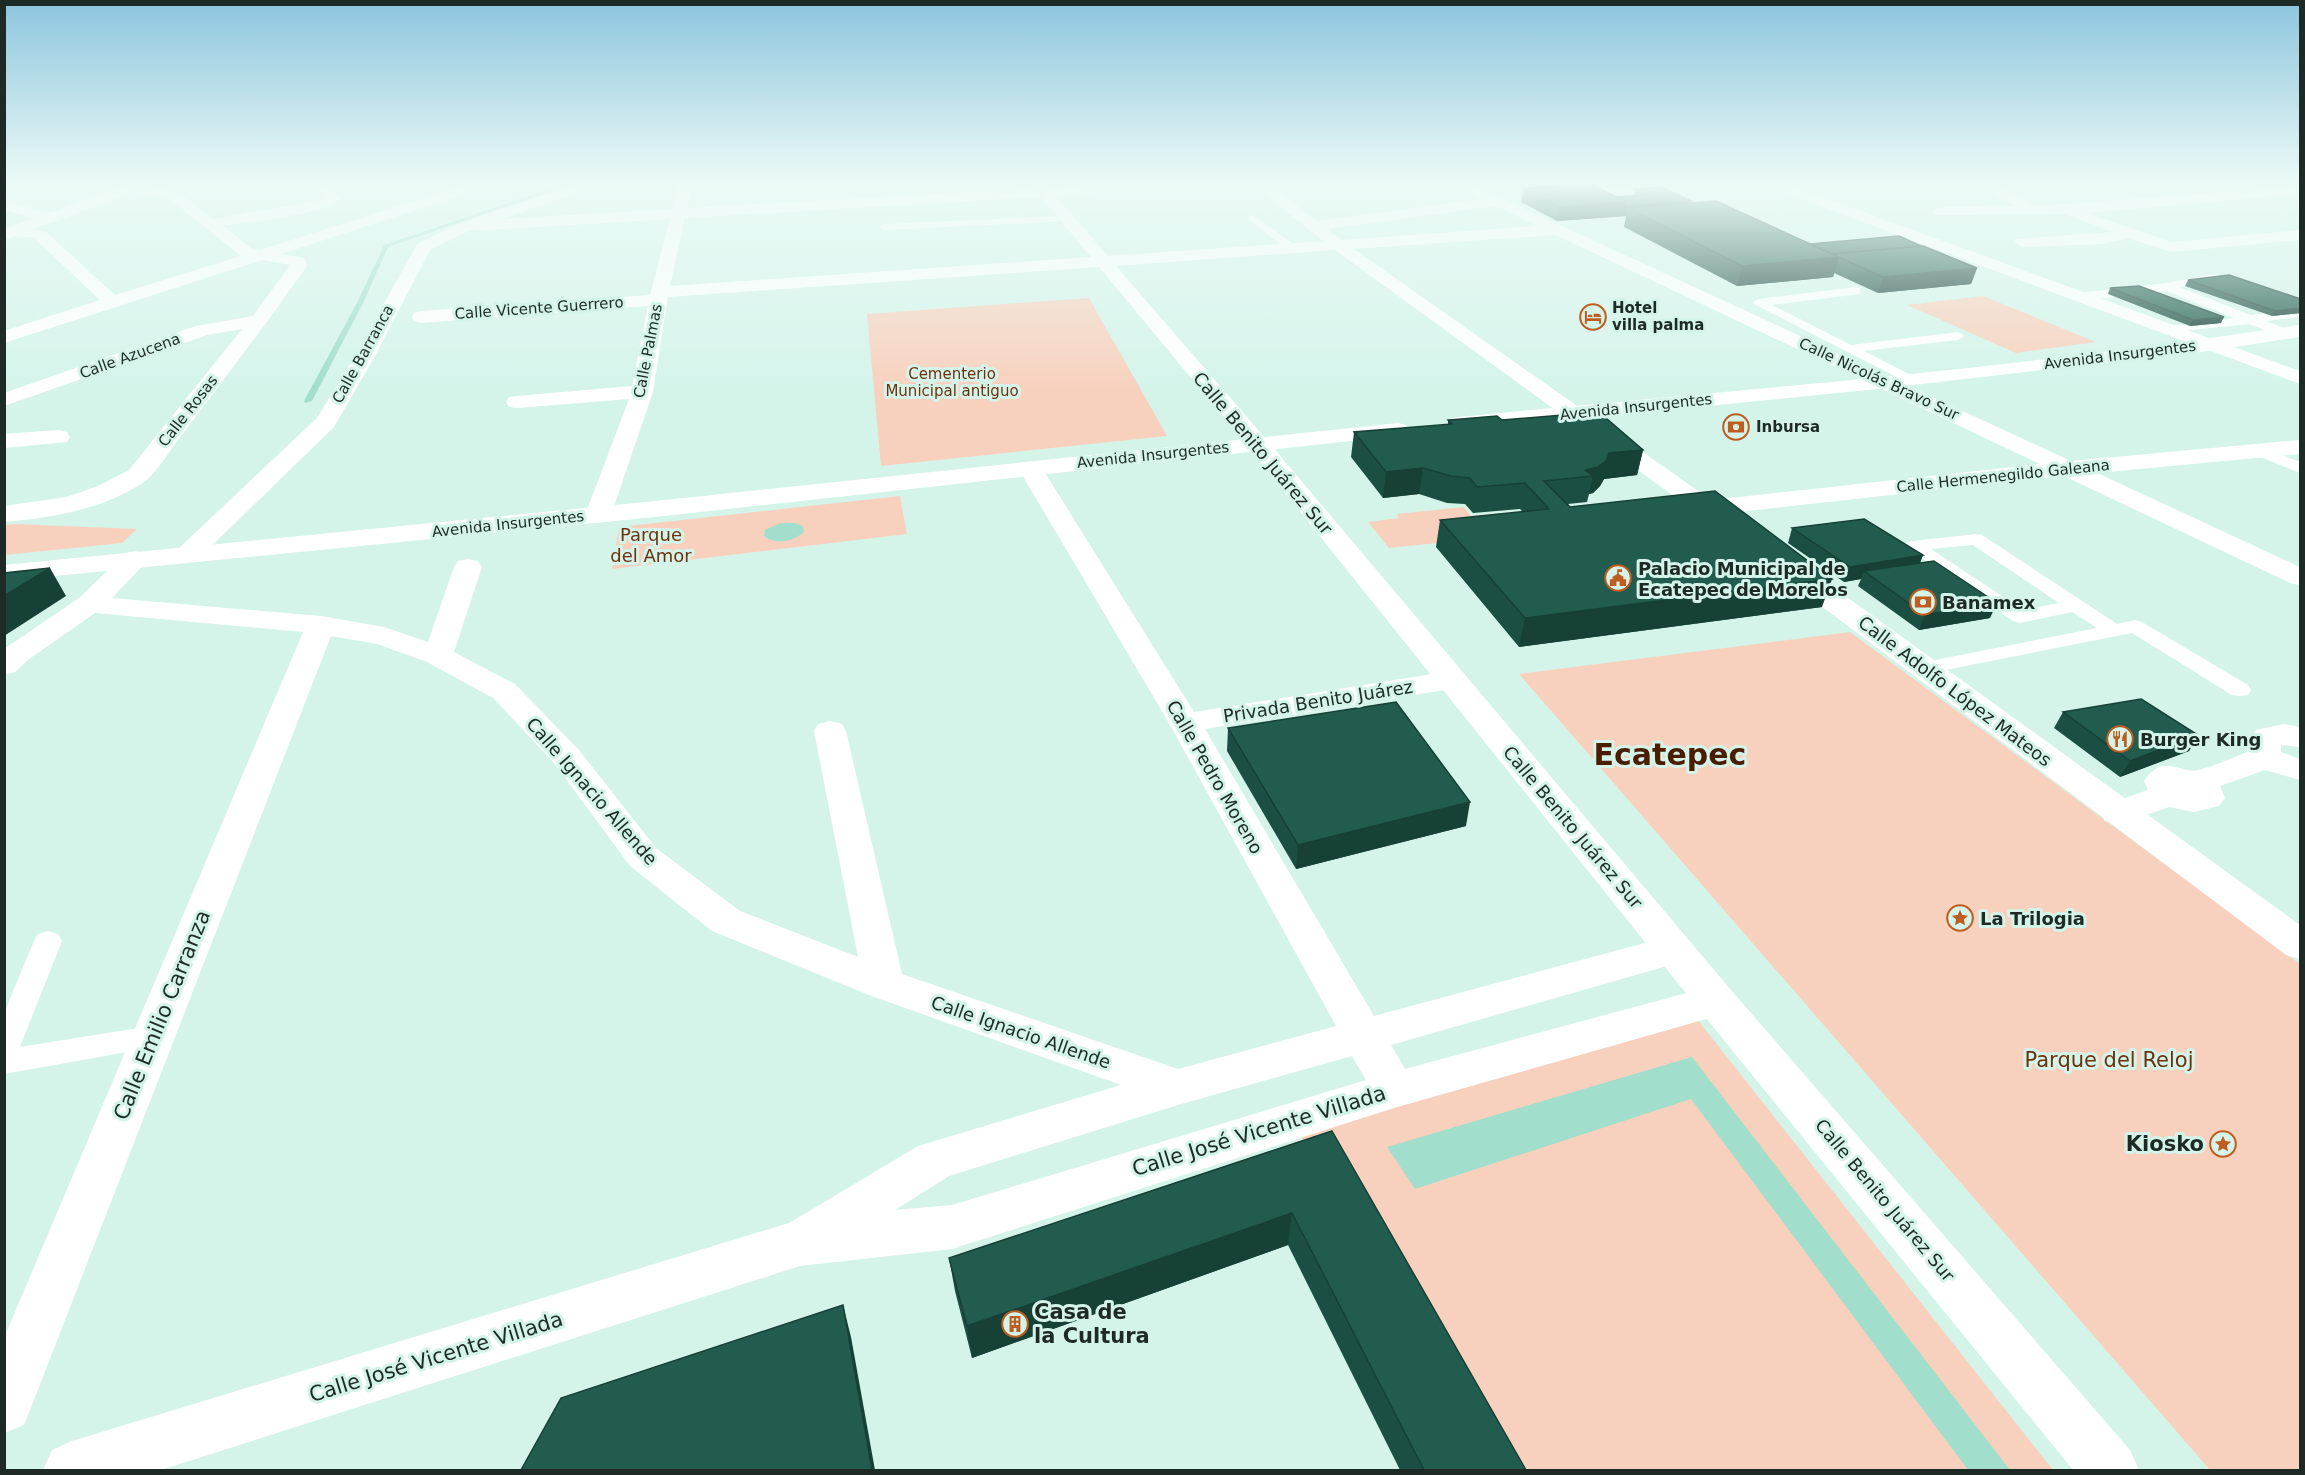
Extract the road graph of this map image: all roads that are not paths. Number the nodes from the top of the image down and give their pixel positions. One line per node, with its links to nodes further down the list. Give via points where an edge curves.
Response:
1 (58, 252): 18 (street)
2 (246, 252): 11 (street)
3 (274, 252): 11 (street)
4 (420, 252): 48 (street, Calle Barranca, via 326,422)
5 (669, 252): 16 (street, Calle Palmas)
6 (1095, 252): 12 (street, Calle Benito Juárez Sur)
7 (1236, 252): 12 (street, Calle Vicente Guerrero)
8 (1347, 252): 36 (street, Calle Adolfo López Mateos)
9 (1606, 252): 32 (street, Calle Nicolás Bravo Sur)
10 (1957, 252): 17 (street)
11 (265, 255): 18 (street); 24 (street, Calle Rosas, via 299,262)
12 (1103, 261): 16 (street, Calle Vicente Guerrero); 39 (street, Calle Benito Juárez Sur)
13 (2230, 279): 14 (lane, via 2181,282)
14 (2168, 287): 17 (lane); 23 (lane)
15 (1856, 291): 30 (lane, via 1758,303)
16 (659, 296): 21 (street, Calle Vicente Guerrero); 33 (street, Calle Palmas)
17 (2079, 297): 25 (street)
18 (113, 303): 19 (street)
19 (90, 310): 22 (street); 28 (street)
20 (2301, 313): 23 (lane)
21 (421, 317)
22 (4, 320)
23 (2250, 320): 25 (lane); 26 (lane)
24 (259, 321): 34 (street, Calle Azucena, via 203,330); 46 (street, Calle Rosas, via 138,476 73,504 43,511)
25 (2169, 330): 29 (street)
26 (2294, 333): 29 (street, Avenida Insurgentes)
27 (1958, 336): 30 (lane)
28 (4, 337)
29 (2210, 345): 31 (street); 32 (street, Avenida Insurgentes)
30 (1850, 349): 32 (lane)
31 (2301, 378)
32 (1898, 381): 36 (street, Avenida Insurgentes); 43 (street, Calle Nicolás Bravo Sur)
33 (642, 392): 35 (street); 47 (street, Calle Palmas)
34 (4, 400)
35 (517, 402)
36 (1571, 413): 39 (street, Avenida Insurgentes); 45 (street, Calle Adolfo López Mateos)
37 (59, 437): 38 (street)
38 (4, 441)
39 (1258, 444): 42 (street, Avenida Insurgentes); 60 (street, Calle Benito Juárez Sur)
40 (2301, 447): 41 (street, Calle Hermenegildo Galeana)
41 (2259, 451): 43 (street, Calle Hermenegildo Galeana); 44 (lane)
42 (1030, 468): 47 (street, Avenida Insurgentes); 62 (street, Calle Pedro Moreno)
43 (2069, 468): 45 (street, Calle Hermenegildo Galeana); 52 (street, Calle Nicolás Bravo Sur)
44 (2301, 468)
45 (1706, 508): 59 (street, Calle Adolfo López Mateos)
46 (4, 513)
47 (598, 515): 48 (street, Avenida Insurgentes)
48 (187, 555): 49 (street, Avenida Insurgentes)
49 (136, 559): 51 (street, Avenida Insurgentes); 53 (street)
50 (468, 567): 57 (street)
51 (4, 573)
52 (2301, 577)
53 (89, 604): 55 (street, Calle Ignacio Allende); 58 (street)
54 (2076, 605): 54 (lane, via 1976,539 1913,546 2020,617); 56 (lane)
55 (321, 625): 57 (street, Calle Ignacio Allende, via 384,636); 74 (street, Calle Emilio Carranza)
56 (2115, 631): 59 (lane); 61 (lane, via 2135,626)
57 (438, 656): 71 (street, Calle Ignacio Allende, via 504,691 567,757 644,857 726,921)
58 (4, 666)
59 (1925, 668): 67 (street, Calle Adolfo López Mateos)
60 (1450, 680): 62 (street, Privada Benito Juárez); 70 (street, Calle Benito Juárez Sur)
61 (2240, 690)
62 (1185, 723): 73 (street, Calle Pedro Moreno)
63 (830, 731): 71 (street)
64 (2301, 737): 65 (street, via 2268,737)
65 (2264, 758): 66 (street); 67 (street)
66 (2301, 770)
67 (2118, 813): 69 (street, Calle Adolfo López Mateos)
68 (48, 941): 75 (lane)
69 (2301, 945)
70 (1674, 950): 72 (street, Calle Benito Juárez Sur); 73 (street, Calle José Vicente Villada)
71 (884, 984): 77 (street, Calle Ignacio Allende)
72 (1716, 1001): 78 (street, Calle José Vicente Villada); 82 (street, Calle Benito Juárez Sur)
73 (1362, 1035): 77 (street, Calle José Vicente Villada); 78 (street, Calle Pedro Moreno)
74 (152, 1038): 76 (lane); 80 (street, Calle Emilio Carranza)
75 (4, 1050)
76 (4, 1062)
77 (1178, 1087): 79 (street, Calle José Vicente Villada, via 935,1160)
78 (1394, 1090): 79 (street, Calle José Vicente Villada, via 952,1227)
79 (800, 1243): 81 (street, Calle José Vicente Villada)
80 (4, 1405)
81 (72, 1470)
82 (2110, 1470)

